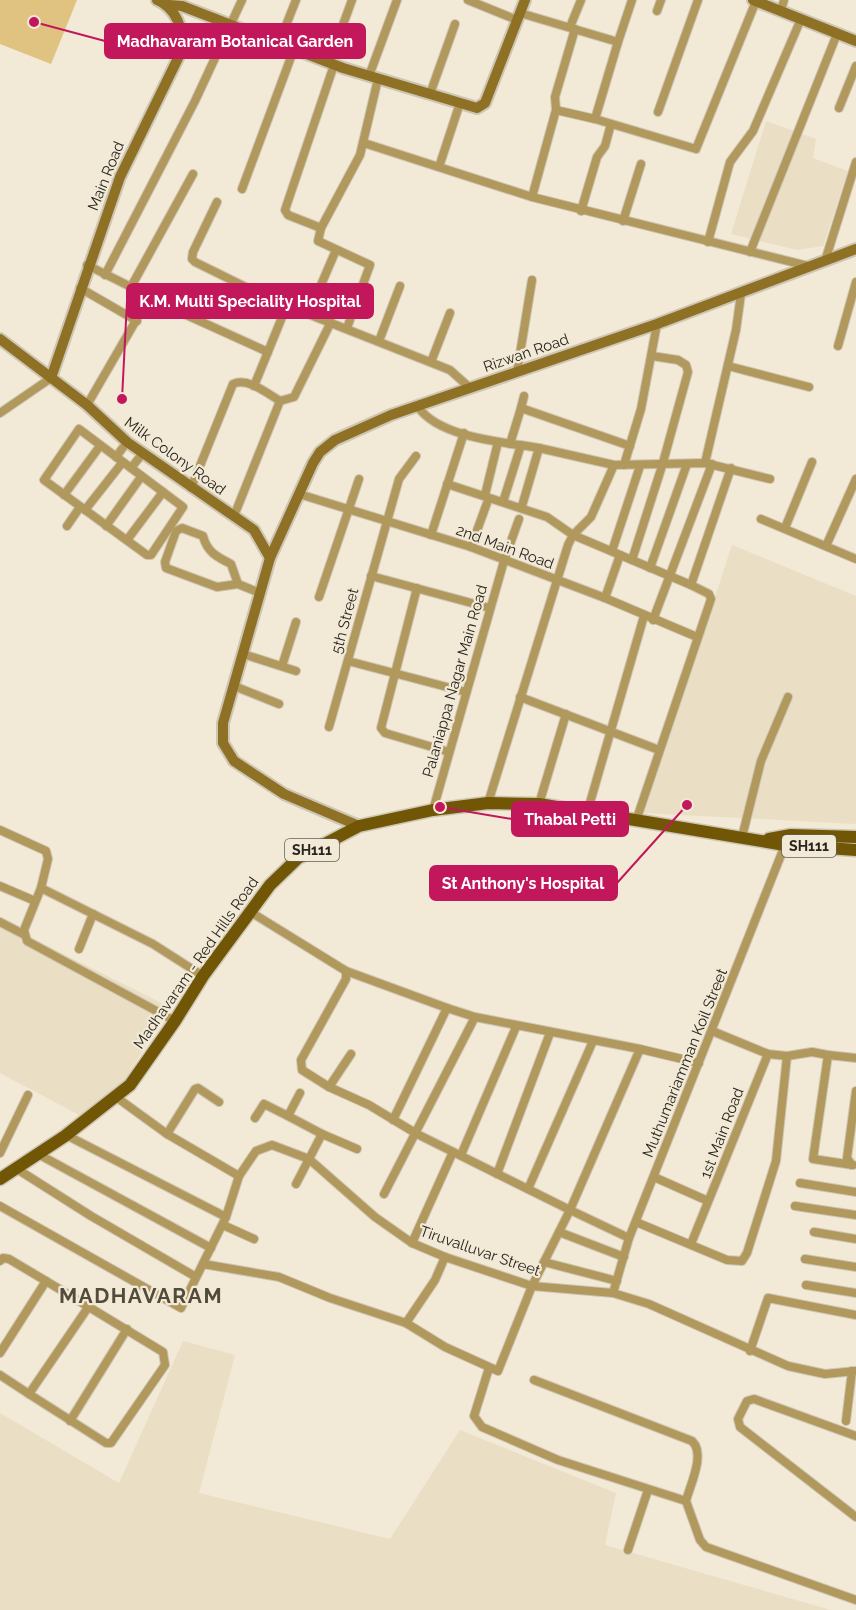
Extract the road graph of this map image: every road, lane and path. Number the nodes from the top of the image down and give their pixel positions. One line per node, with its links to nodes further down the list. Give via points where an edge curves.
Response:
1 (157, 0): 14 (street)
2 (242, 0): 20 (street)
3 (296, 0): 25 (street)
4 (352, 0): 27 (street)
5 (397, 0): 29 (street)
6 (468, 0): 17 (street)
7 (525, 0): 17 (street)
8 (581, 0): 21 (street)
9 (632, 0): 24 (street)
10 (661, 0): 16 (street)
11 (698, 0): 34 (street)
12 (754, 1): 15 (street); 36 (street, via 696,149)
13 (183, 3): 14 (street); 20 (street)
14 (169, 5): 53 (street, Main Road, via 181,30 182,50 120,177)
15 (782, 6): 18 (street)
16 (657, 11)
17 (519, 17): 21 (street); 31 (street, via 482,108)
18 (801, 19): 22 (street); 48 (street, via 753,131 730,162)
19 (455, 24): 30 (street)
20 (232, 25): 25 (street); 55 (street)
21 (572, 28): 24 (street); 33 (street, via 555,97)
22 (837, 34): 23 (street); 51 (street)
23 (856, 41)
24 (618, 42): 35 (street)
25 (279, 44): 26 (street)
26 (294, 49): 27 (street); 42 (street)
27 (331, 64): 29 (street); 47 (street, via 285,212)
28 (856, 66): 32 (street)
29 (373, 77): 30 (street); 37 (street)
30 (430, 94): 31 (street)
31 (460, 103): 40 (street)
32 (839, 108)
33 (556, 110): 35 (street); 43 (street)
34 (658, 112)
35 (595, 119): 36 (street)
36 (611, 124): 45 (street)
37 (364, 143): 40 (street); 47 (street, via 348,182)
38 (856, 162): 52 (street)
39 (641, 164): 46 (street)
40 (439, 167): 43 (street)
41 (193, 174): 55 (street, via 131,287)
42 (242, 189)
43 (532, 197): 45 (street)
44 (218, 202): 61 (street, via 193,252 193,261)
45 (580, 211): 46 (street)
46 (623, 221): 48 (street)
47 (321, 228): 50 (street, via 317,241)
48 (708, 242): 51 (street)
49 (856, 249): 52 (street, Rizwan Road)
50 (336, 250): 62 (street); 67 (street, via 369,263 370,267)
51 (750, 252): 54 (street)
52 (825, 261): 54 (street, Rizwan Road)
53 (87, 265): 55 (street); 59 (street, Main Road)
54 (813, 267): 60 (street, Rizwan Road)
55 (105, 275)
56 (532, 280): 75 (street)
57 (856, 282): 70 (street)
58 (400, 286): 69 (street)
59 (80, 288): 64 (street); 76 (street, Main Road)
60 (741, 294): 66 (street, Rizwan Road); 74 (street)
61 (287, 305): 62 (street); 71 (street)
62 (309, 313): 65 (street)
63 (450, 314): 73 (street)
64 (137, 321): 71 (street, via 151,298); 82 (street)
65 (331, 322): 67 (street); 81 (street, via 294,397)
66 (657, 324): 72 (street); 75 (street, Rizwan Road)
67 (347, 328): 69 (street)
68 (0, 339): 76 (street, Milk Colony Road)
69 (379, 341): 73 (street)
70 (838, 346)
71 (268, 352): 77 (street)
72 (652, 356): 92 (street); 103 (street, via 678,360 688,367)
73 (431, 362): 78 (street, via 450,370)
74 (728, 366): 79 (street); 99 (street)
75 (516, 372): 78 (street, Rizwan Road)
76 (51, 378): 82 (street, Milk Colony Road); 85 (street)
77 (254, 386): 81 (street); 111 (street, via 233,384)
78 (471, 387): 83 (street, Rizwan Road)
79 (810, 387)
80 (524, 396): 84 (street)
81 (280, 401): 120 (street)
82 (87, 405): 87 (street, Milk Colony Road)
83 (418, 407): 86 (street, via 434,423); 113 (street, Rizwan Road, via 350,431 327,446 320,452)
84 (520, 408): 89 (street); 92 (street)
85 (0, 413)
86 (464, 433): 88 (street); 110 (street)
87 (127, 442): 94 (street, Milk Colony Road); 96 (street)
88 (498, 442): 89 (street); 115 (street)
89 (510, 444): 90 (street)
90 (521, 445): 93 (street); 116 (street)
91 (100, 446): 96 (street); 114 (street); 114 (street, via 79,429 44,480)
92 (630, 446): 101 (street)
93 (539, 448): 100 (street); 117 (street)
94 (143, 453): 104 (street); 111 (street, Milk Colony Road)
95 (416, 456): 123 (street, 5th Street, via 400,475)
96 (119, 460): 104 (street); 119 (street)
97 (812, 462): 126 (street)
98 (687, 464): 99 (street); 103 (street); 137 (street)
99 (709, 464): 105 (street); 139 (street)
100 (614, 465): 101 (street); 128 (street, via 591,516)
101 (624, 465): 102 (street)
102 (640, 466): 103 (street); 132 (street)
103 (662, 466): 134 (street)
104 (131, 468): 106 (street)
105 (731, 468): 108 (street); 142 (street)
106 (141, 477): 112 (street); 125 (street)
107 (359, 479): 118 (street)
108 (770, 479)
109 (856, 479): 130 (street)
110 (447, 484): 115 (street); 127 (street)
111 (191, 488): 120 (street, Milk Colony Road)
112 (163, 492): 129 (street); 129 (street, via 183,507 151,555)
113 (299, 494): 118 (street, 2nd Main Road); 133 (street, Rizwan Road)
114 (64, 495): 119 (street)
115 (486, 499): 116 (street); 131 (street)
116 (503, 502): 117 (street)
117 (522, 506): 128 (street, via 551,519)
118 (348, 507): 123 (street, 2nd Main Road); 145 (street)
119 (83, 508): 124 (street); 125 (street)
120 (234, 516): 133 (street, Milk Colony Road, via 254,530)
121 (519, 519): 136 (street, Palaniappa Nagar Main Road)
122 (761, 519): 126 (street)
123 (387, 521): 127 (street, 2nd Main Road); 138 (street, 5th Street)
124 (67, 526)
125 (106, 526): 129 (street)
126 (785, 528): 130 (street)
127 (431, 535): 131 (street, 2nd Main Road)
128 (573, 535): 132 (street); 140 (street)
129 (127, 540)
130 (826, 546): 135 (street)
131 (471, 547): 136 (street, 2nd Main Road)
132 (616, 553): 134 (street); 146 (street)
133 (270, 558): 144 (street, Rizwan Road)
134 (632, 560): 137 (street)
135 (856, 560)
136 (504, 561): 140 (street, 2nd Main Road); 147 (street, Palaniappa Nagar Main Road)
137 (650, 568): 139 (street)
138 (371, 576): 143 (street); 153 (street, 5th Street)
139 (669, 576): 142 (street); 149 (street)
140 (557, 580): 146 (street, 2nd Main Road); 159 (street)
141 (238, 584): 141 (street, via 217,587 166,567 176,531 182,528 203,536 206,547 231,564); 144 (street)
142 (691, 585): 151 (street, via 711,597)
143 (417, 588): 147 (street); 156 (street)
144 (260, 593): 152 (street, Rizwan Road)
145 (319, 597)
146 (605, 598): 148 (street, 2nd Main Road)
147 (490, 608): 158 (street, Palaniappa Nagar Main Road)
148 (644, 616): 149 (street, 2nd Main Road); 164 (street)
149 (653, 620): 151 (street, 2nd Main Road)
150 (296, 622): 154 (street)
151 (697, 638): 165 (street)
152 (243, 654): 154 (street); 157 (street, Rizwan Road)
153 (348, 661): 156 (street); 163 (street, 5th Street)
154 (282, 666): 155 (street)
155 (296, 671)
156 (394, 673): 158 (street); 166 (street, via 381,728 384,733)
157 (234, 686): 161 (street); 172 (street, Rizwan Road, via 222,730 228,755 284,794)
158 (466, 693): 166 (street, Palaniappa Nagar Main Road)
159 (520, 697): 162 (street); 167 (street)
160 (788, 697): 174 (street, via 761,761)
161 (279, 704)
162 (566, 714): 164 (street); 168 (street)
163 (329, 727)
164 (612, 731): 165 (street); 170 (street)
165 (658, 750): 171 (street)
166 (449, 752): 169 (street, Palaniappa Nagar Main Road)
167 (488, 803): 168 (main road, Madhavaram - Red Hills Road / SH111); 169 (main road, Madhavaram - Red Hills Road / SH111)
168 (539, 804): 170 (main road, Madhavaram - Red Hills Road / SH111)
169 (433, 810): 172 (main road, Madhavaram - Red Hills Road / SH111)
170 (588, 813): 171 (main road, Madhavaram - Red Hills Road / SH111)
171 (636, 821): 174 (main road, Madhavaram - Red Hills Road / SH111)
172 (359, 825): 182 (main road, Madhavaram - Red Hills Road / SH111, via 286,866)
173 (0, 830): 180 (street, via 46,851 48,859)
174 (742, 837): 176 (main road, Madhavaram - Red Hills Road / SH111)
175 (856, 837): 176 (main road, Madhavaram - Red Hills Road / SH111, via 791,835)
176 (762, 840): 177 (main road, Madhavaram - Red Hills Road / SH111)
177 (785, 845): 178 (main road, Madhavaram - Red Hills Road / SH111); 193 (street, Muthumariamman Koil Street)
178 (856, 850)
179 (0, 886): 181 (street)
180 (41, 888): 181 (street); 183 (street)
181 (35, 901): 185 (street)
182 (249, 911): 187 (street); 188 (main road, Madhavaram - Red Hills Road / SH111)
183 (93, 914): 186 (street); 188 (street)
184 (0, 922): 185 (street)
185 (23, 934): 191 (street, via 32,943)
186 (79, 949)
187 (346, 971): 189 (street); 203 (street, via 346,979 300,1066 304,1073)
188 (203, 976): 191 (main road, Madhavaram - Red Hills Road / SH111)
189 (447, 1008): 190 (street); 211 (street)
190 (475, 1017): 192 (street); 214 (street)
191 (176, 1021): 207 (main road, Madhavaram - Red Hills Road / SH111, via 130,1085)
192 (516, 1027): 194 (street); 219 (street)
193 (712, 1031): 198 (street); 202 (street, Muthumariamman Koil Street)
194 (550, 1033): 195 (street); 223 (street)
195 (593, 1041): 196 (street); 228 (street)
196 (640, 1049): 202 (street); 234 (street)
197 (351, 1054): 203 (street)
198 (768, 1054): 200 (street); 231 (street, 1st Main Road)
199 (828, 1055): 200 (street, via 812,1052); 201 (street); 221 (street, via 813,1160)
200 (787, 1056): 244 (street, via 776,1161 747,1253 741,1261 734,1261)
201 (856, 1058)
202 (699, 1063): 225 (street, Muthumariamman Koil Street)
203 (329, 1087): 211 (street)
204 (856, 1091): 221 (street, via 847,1158)
205 (300, 1093): 209 (street)
206 (28, 1095): 217 (street)
207 (116, 1097): 212 (street); 215 (main road, Madhavaram - Red Hills Road / SH111)
208 (219, 1102): 212 (street, via 195,1089)
209 (288, 1116): 210 (street, via 264,1104); 213 (street)
210 (255, 1118)
211 (393, 1120): 214 (street)
212 (167, 1134): 224 (street)
213 (322, 1134): 216 (street); 220 (street)
214 (417, 1134): 219 (street); 230 (street)
215 (66, 1135): 218 (main road, Madhavaram - Red Hills Road / SH111); 236 (street)
216 (357, 1149)
217 (0, 1153)
218 (38, 1154): 222 (main road, Madhavaram - Red Hills Road / SH111); 245 (street)
219 (457, 1154): 223 (street); 243 (street)
220 (309, 1159): 224 (street, Tiruvalluvar Street, via 272,1145 263,1146); 227 (street); 243 (street, Tiruvalluvar Street, via 375,1217)
221 (854, 1166)
222 (6, 1173): 253 (street, via 91,1216)
223 (497, 1174): 228 (street)
224 (239, 1176): 236 (street)
225 (654, 1177): 231 (street, 1st Main Road); 237 (street, Muthumariamman Koil Street)
226 (800, 1183): 229 (street)
227 (296, 1184)
228 (528, 1190): 234 (street)
229 (856, 1192)
230 (384, 1194)
231 (708, 1201): 244 (street)
232 (0, 1206): 253 (street, via 181,1308)
233 (795, 1206): 235 (street)
234 (570, 1210): 238 (street); 241 (street)
235 (856, 1215)
236 (225, 1221): 240 (street); 245 (street)
237 (636, 1222): 241 (street, Muthumariamman Koil Street); 244 (street)
238 (559, 1232): 247 (street); 250 (street)
239 (814, 1232): 242 (street)
240 (254, 1239)
241 (629, 1239): 247 (street, Muthumariamman Koil Street)
242 (856, 1239)
243 (412, 1243): 246 (street, Tiruvalluvar Street)
244 (691, 1244)
245 (211, 1248): 251 (street)
246 (446, 1257): 257 (street, Tiruvalluvar Street); 262 (street)
247 (624, 1257): 255 (street, Muthumariamman Koil Street)
248 (806, 1259): 252 (street)
249 (0, 1261): 254 (street, via 9,1259)
250 (544, 1262): 255 (street); 257 (street)
251 (203, 1264): 253 (street); 262 (street, via 279,1278)
252 (856, 1267)
253 (196, 1277)
254 (46, 1281): 260 (street); 265 (street)
255 (617, 1281): 258 (street, Muthumariamman Koil Street)
256 (806, 1285): 259 (street)
257 (532, 1286): 258 (street, Tiruvalluvar Street); 266 (street, via 498,1371)
258 (613, 1293): 264 (street, Tiruvalluvar Street, via 649,1304)
259 (856, 1293)
260 (89, 1306): 263 (street); 270 (street)
261 (856, 1315): 264 (street, via 768,1298)
262 (406, 1323): 266 (street)
263 (127, 1329): 271 (street); 271 (street, via 163,1352 165,1365 111,1443)
264 (750, 1351): 267 (street, Tiruvalluvar Street, via 788,1366 825,1374)
265 (0, 1353)
266 (489, 1368): 274 (street, via 474,1416 482,1427 558,1460)
267 (854, 1371): 272 (street)
268 (0, 1375): 270 (street)
269 (534, 1380): 275 (street, via 692,1440 699,1455)
270 (30, 1394): 271 (street)
271 (70, 1420)
272 (846, 1421)
273 (856, 1436): 276 (street, via 754,1399 747,1401 738,1419 740,1427)
274 (648, 1490): 275 (street); 277 (street)
275 (686, 1501): 278 (street, via 706,1547)
276 (856, 1517)
277 (628, 1550)
278 (856, 1599)

